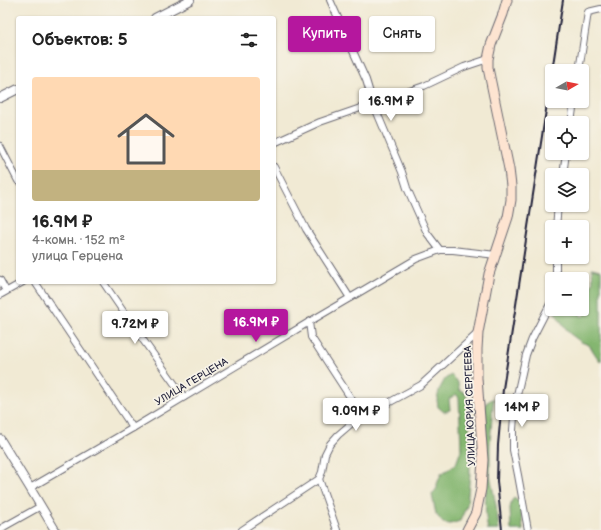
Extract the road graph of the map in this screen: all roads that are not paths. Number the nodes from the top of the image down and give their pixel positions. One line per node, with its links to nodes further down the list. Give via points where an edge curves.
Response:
1 (190, 0): 5 (street)
2 (330, 0): 10 (street, via 366,80)
3 (507, 0): 6 (main road, УЛИЦА ЮРИЯ СЕРГЕЕВА)
4 (601, 9): 7 (street, via 588,12)
5 (159, 16)
6 (488, 58): 10 (street, via 424,86); 16 (main road, УЛИЦА ЮРИЯ СЕРГЕЕВА, via 511,186 508,217)
7 (580, 64)
8 (16, 90): 9 (street)
9 (0, 98)
10 (373, 103): 11 (street, via 320,122); 15 (street, via 427,233)
11 (276, 142)
12 (0, 146): 14 (street)
13 (276, 171): 23 (street, via 306,229)
14 (16, 177)
15 (440, 250): 16 (street, УЛИЦА ГЕРЦЕНА); 23 (street, УЛИЦА ГЕРЦЕНА, via 416,259)
16 (496, 255): 26 (main road, УЛИЦА ЮРИЯ СЕРГЕЕВА, via 489,274)
17 (0, 280): 21 (street)
18 (19, 284): 21 (street)
19 (36, 284): 29 (street)
20 (103, 284): 27 (street)
21 (6, 291): 22 (street)
22 (0, 295)
23 (350, 298): 25 (street, УЛИЦА ГЕРЦЕНА)
24 (545, 315): 39 (street, via 526,355 515,404 513,450)
25 (309, 322): 27 (street, УЛИЦА ГЕРЦЕНА); 28 (street, via 311,338)
26 (478, 333): 28 (street, via 421,385); 38 (main road, УЛИЦА ЮРИЯ СЕРГЕЕВА, via 477,378 483,467 476,513)
27 (184, 397): 29 (street, УЛИЦА ГЕРЦЕНА)
28 (363, 417): 31 (street, via 352,423 330,444 324,454)
29 (133, 428): 32 (street, УЛИЦА ГЕРЦЕНА)
30 (0, 439): 32 (street)
31 (319, 479): 36 (street); 37 (street)
32 (30, 488): 33 (street)
33 (41, 506): 34 (street); 35 (street)
34 (0, 529)
35 (55, 530)
36 (242, 530)
37 (337, 530)
38 (467, 530)
39 (528, 530)

